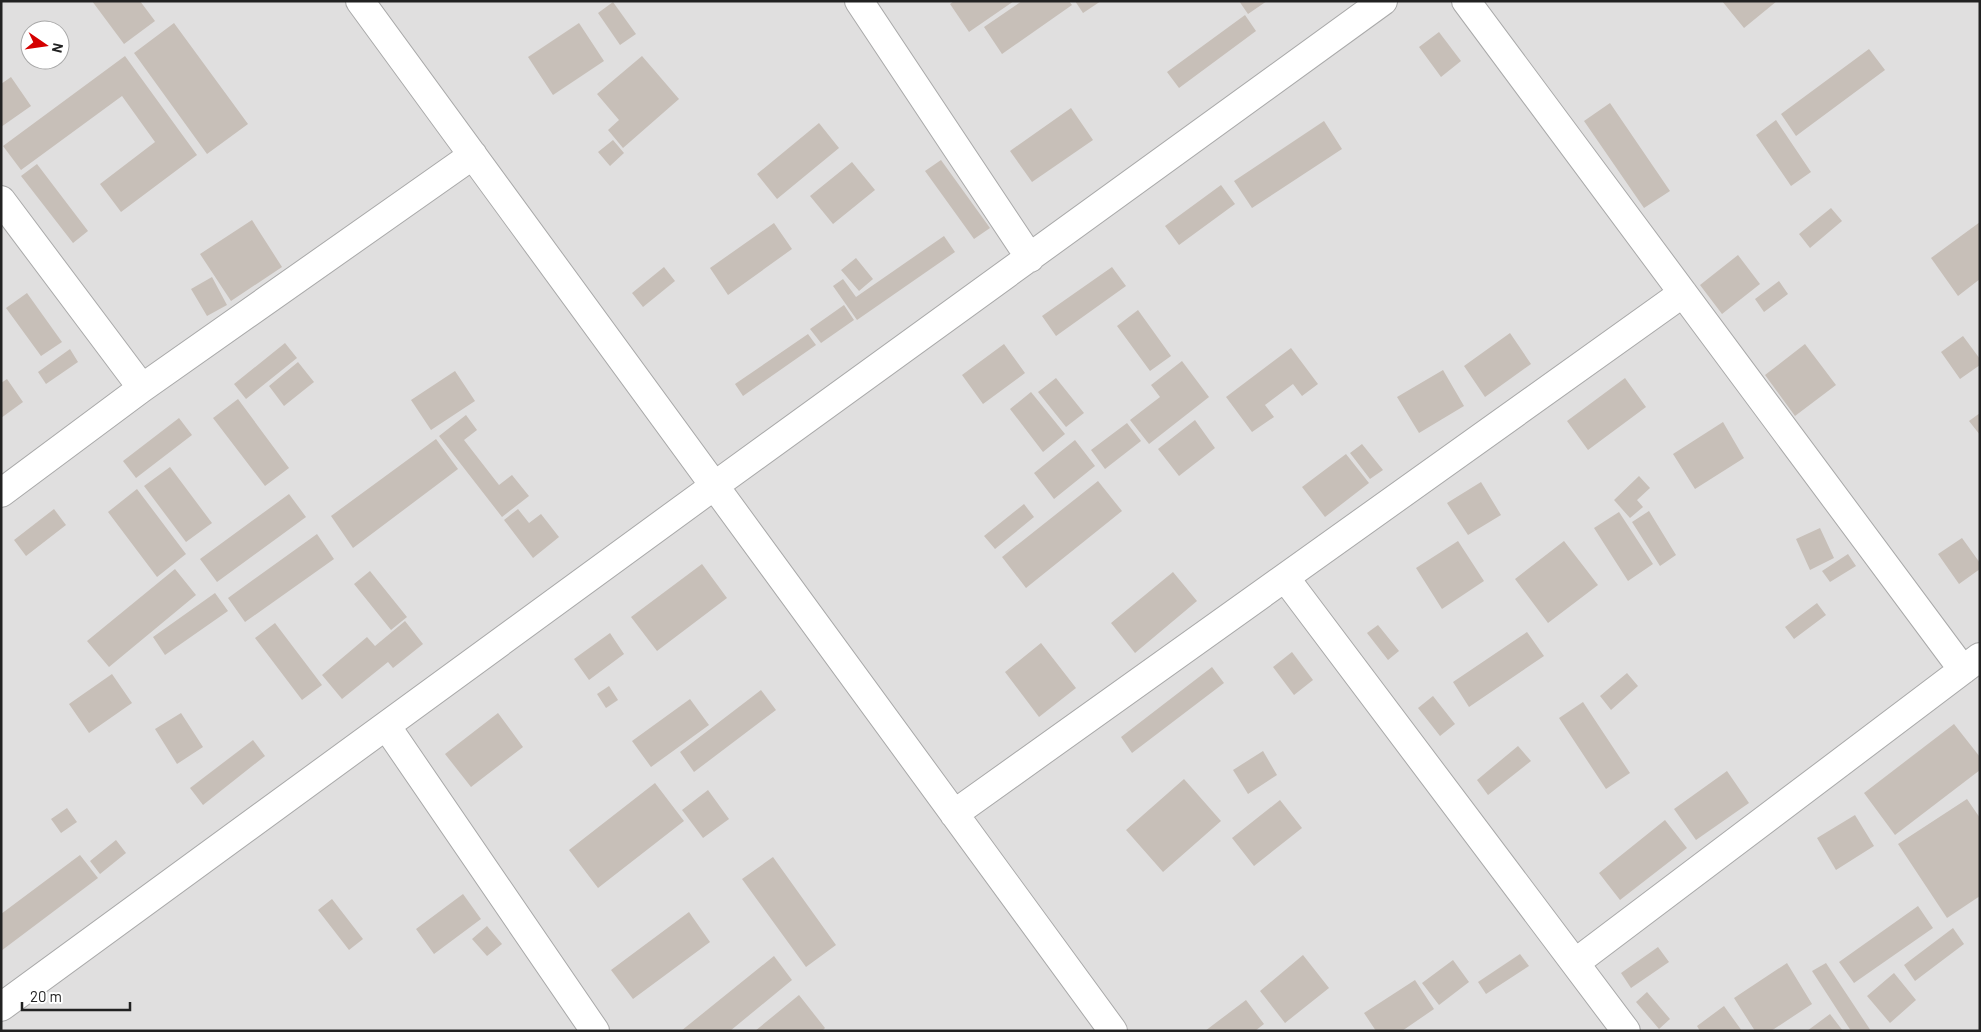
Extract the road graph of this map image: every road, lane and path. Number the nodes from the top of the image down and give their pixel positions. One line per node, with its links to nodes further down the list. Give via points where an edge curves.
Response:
1 (360, 1): 5 (street)
2 (859, 1): 7 (street)
3 (1383, 1): 7 (street)
4 (1466, 1): 8 (street)
5 (473, 155): 9 (street); 10 (street)
6 (1, 200): 9 (street)
7 (1030, 258): 10 (street)
8 (1683, 293): 12 (street); 13 (street)
9 (142, 388): 11 (street)
10 (714, 486): 14 (street); 15 (street)
11 (1, 493)
12 (1286, 579): 15 (street); 16 (street)
13 (1971, 663): 16 (street)
14 (387, 726): 17 (street); 18 (street)
15 (954, 814): 19 (street)
16 (1575, 963): 20 (street)
17 (2, 1006)
18 (595, 1031)
19 (1113, 1031)
20 (1626, 1031)

